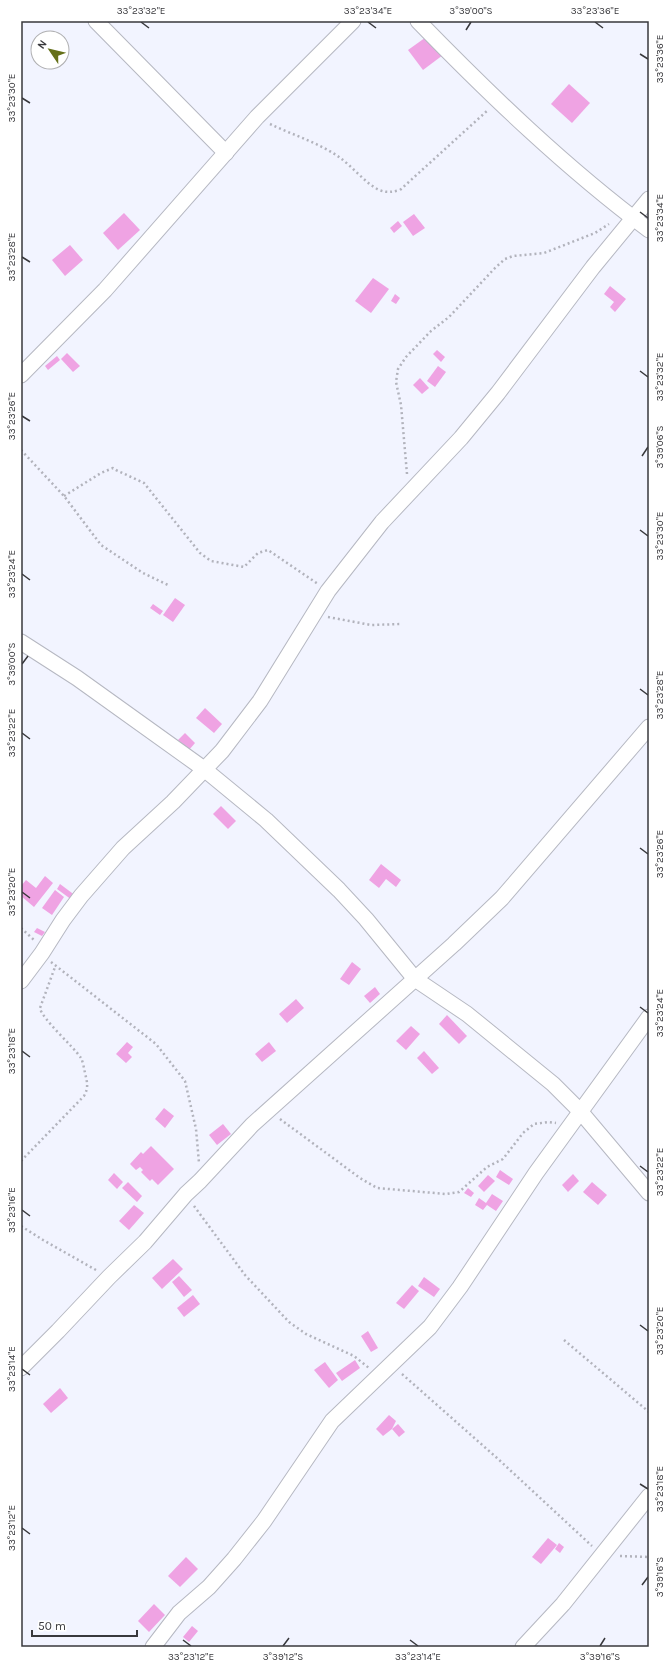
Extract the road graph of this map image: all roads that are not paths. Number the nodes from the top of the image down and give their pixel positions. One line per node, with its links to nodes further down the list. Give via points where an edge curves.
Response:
1 (96, 21): 4 (street)
2 (353, 21): 4 (street, via 257,117)
3 (418, 21): 6 (street, via 498,102)
4 (226, 153): 8 (street, via 105,290)
5 (649, 199): 6 (street)
6 (629, 216): 7 (street); 11 (street, via 466,433 382,522 328,591 260,701 222,751)
7 (649, 230)
8 (21, 375)
9 (21, 642): 11 (street, via 77,678)
10 (649, 727): 12 (street, via 502,898)
11 (204, 769): 12 (street, via 266,820 318,868 366,919); 13 (street, via 123,848 81,896)
12 (415, 979): 15 (street, via 494,1035 552,1084); 17 (street, via 267,1110 186,1194 145,1242)
13 (21, 981)
14 (649, 1017): 15 (street)
15 (580, 1112): 16 (street); 19 (street, via 430,1327 332,1421 256,1532 209,1587 179,1613)
16 (649, 1193)
17 (21, 1368)
18 (649, 1496): 20 (street, via 563,1604)
19 (153, 1647)
20 (523, 1647)

